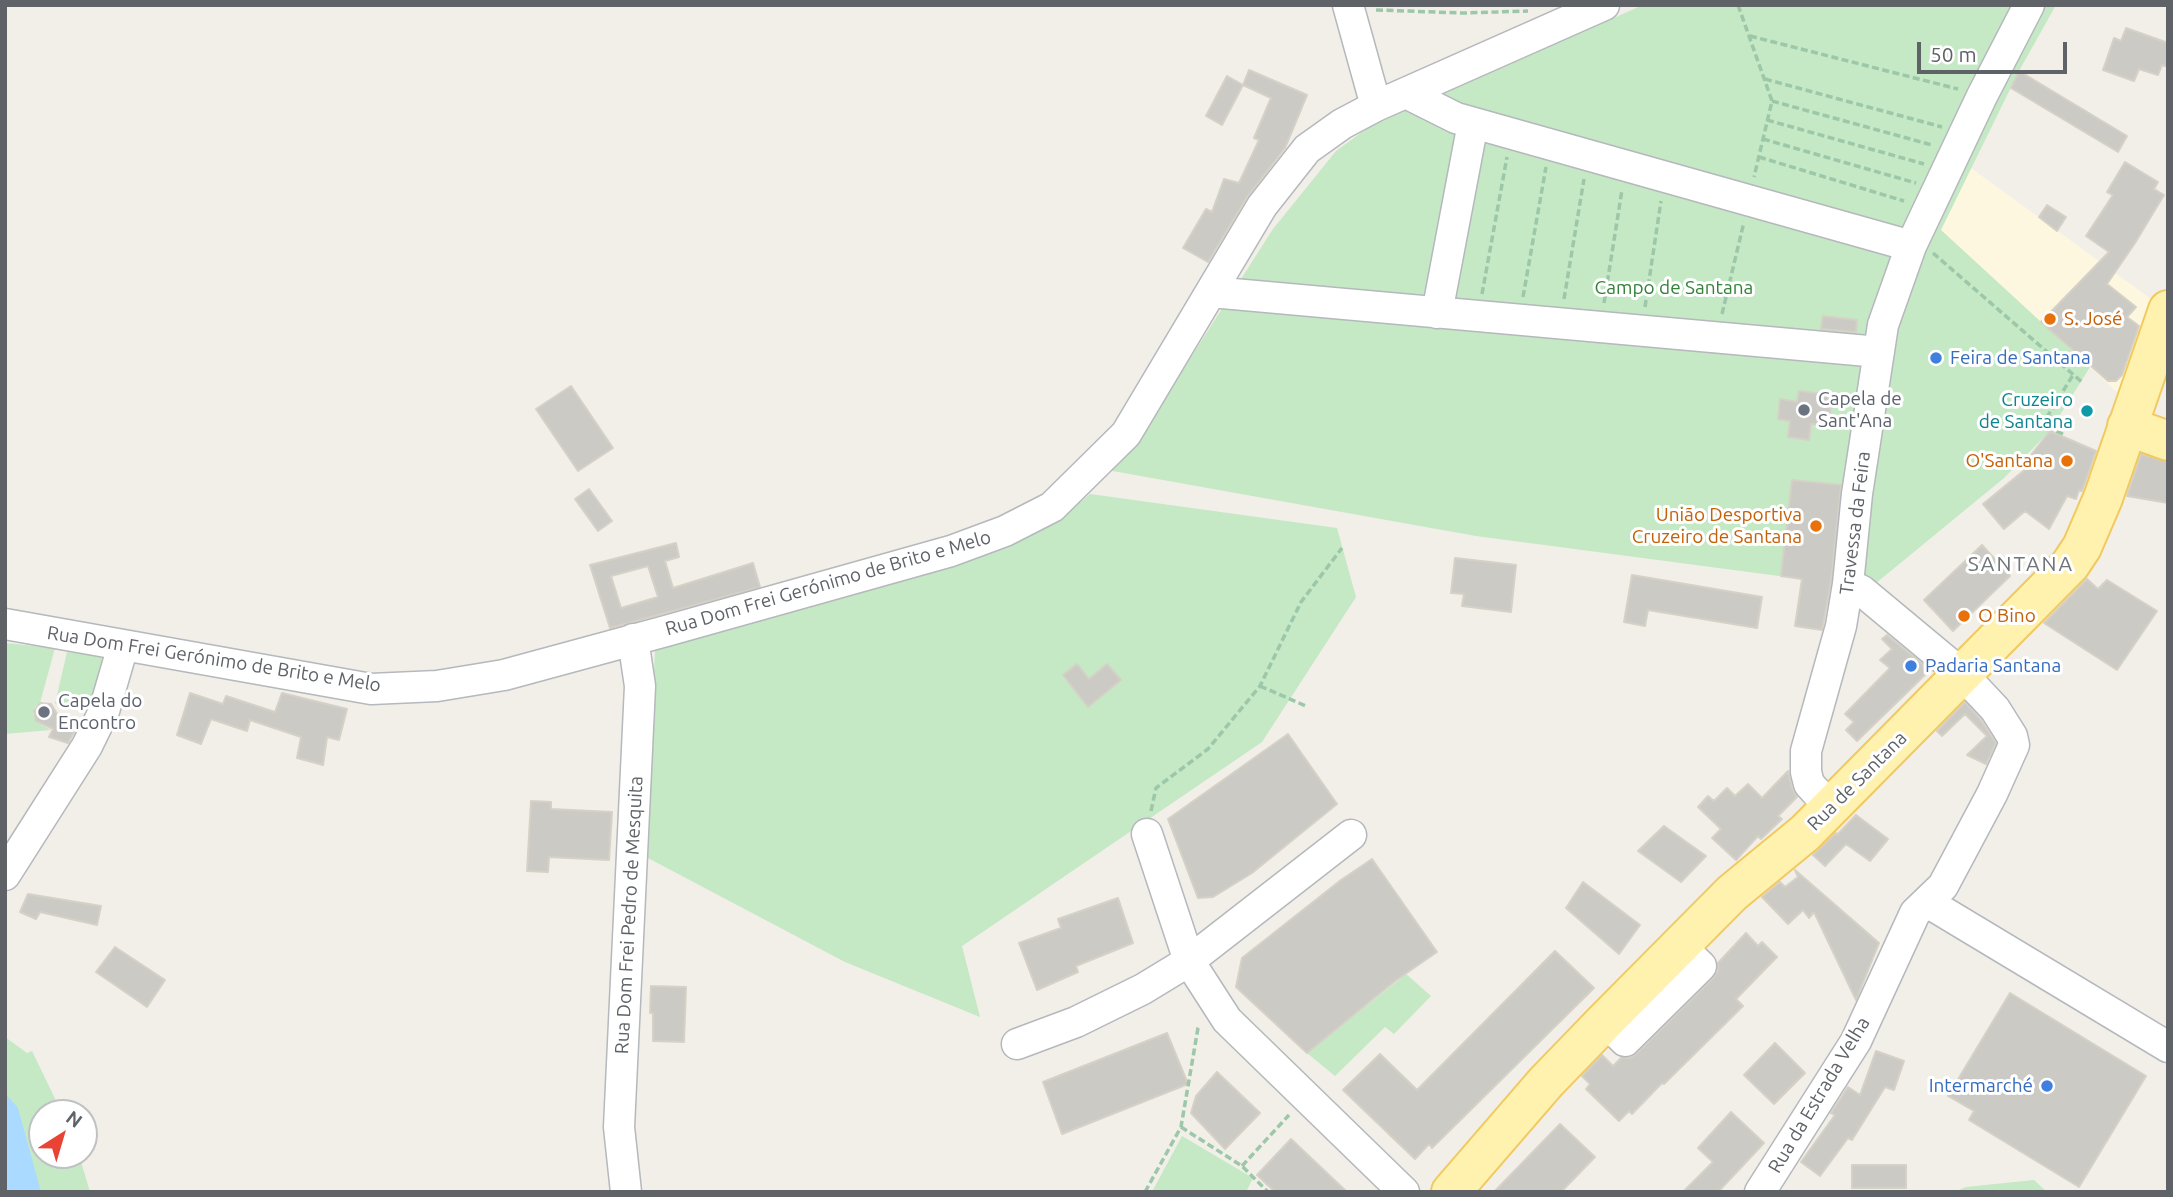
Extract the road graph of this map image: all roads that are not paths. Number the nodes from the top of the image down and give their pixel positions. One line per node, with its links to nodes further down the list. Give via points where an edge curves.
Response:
1 (1604, 5): 4 (street, Rua Dom Frei Gerónimo de Brito e Melo)
2 (2029, 5): 7 (street, Travessa da Feira)
3 (1349, 9): 5 (street)
4 (1408, 94): 5 (street, Rua Dom Frei Gerónimo de Brito e Melo); 6 (street)
5 (1376, 106): 8 (street, Rua Dom Frei Gerónimo de Brito e Melo, via 1307,149 1262,206)
6 (1473, 123): 7 (street); 10 (street)
7 (1911, 246): 11 (street, Travessa da Feira, via 1883,325)
8 (1211, 292): 10 (street); 16 (street, Rua Dom Frei Gerónimo de Brito e Melo, via 1126,434 1052,507 951,551)
9 (2168, 310): 12 (main road, Rua de Santana)
10 (1437, 313): 11 (street)
11 (1879, 352): 14 (street, Travessa da Feira)
12 (2127, 426): 13 (main road); 18 (main road, Rua de Santana, via 2077,556)
13 (2168, 441)
14 (1848, 584): 18 (street); 19 (street, Travessa da Feira, via 1834,658 1806,751 1810,784)
15 (5, 624): 17 (street, Rua Dom Frei Gerónimo de Brito e Melo)
16 (633, 639): 17 (street, Rua Dom Frei Gerónimo de Brito e Melo, via 504,675 437,686 371,689); 27 (street, Rua Dom Frei Pedro de Mesquita, via 640,686 619,1126)
17 (123, 646): 22 (street, via 104,711 87,746)
18 (1963, 675): 19 (main road, Rua de Santana); 23 (street, Rua da Estrada Velha, via 1995,709 2014,746 1943,886)
19 (1831, 808): 29 (main road, Rua de Santana, via 1732,893 1605,1021)
20 (1147, 834): 24 (street)
21 (1351, 835): 24 (street)
22 (5, 875)
23 (1927, 902): 26 (street); 30 (street, Rua da Estrada Velha, via 1915,914 1856,1041)
24 (1189, 961): 25 (street, via 1076,1022); 28 (street, via 1227,1020)
25 (1017, 1044)
26 (2168, 1047)
27 (626, 1192)
28 (1404, 1192)
29 (1451, 1192)
30 (1760, 1192)

